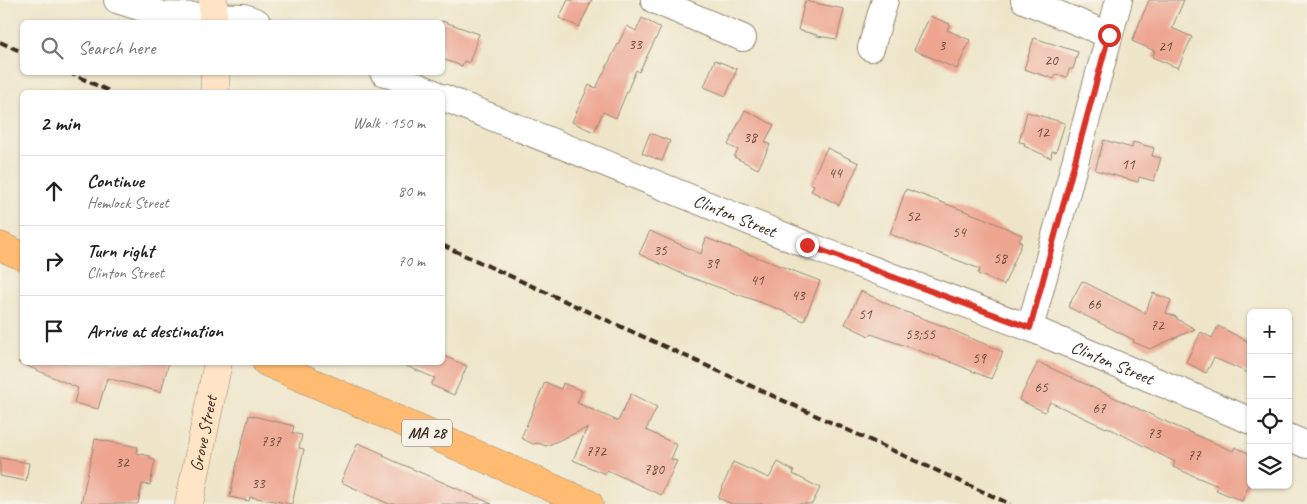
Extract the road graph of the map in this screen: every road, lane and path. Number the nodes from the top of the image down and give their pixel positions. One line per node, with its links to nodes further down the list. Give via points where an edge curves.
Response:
1 (117, 0): 6 (street, via 163,15)
2 (654, 0): 9 (street)
3 (885, 0): 10 (street)
4 (1024, 0): 8 (street)
5 (1119, 0): 8 (street)
6 (213, 13): 7 (street)
7 (250, 20)
8 (1109, 35): 18 (street)
9 (743, 38)
10 (871, 48)
11 (215, 75): 13 (main road)
12 (390, 75): 14 (street)
13 (215, 90)
14 (427, 90)
15 (445, 98): 18 (street, Clinton Street, via 807,245)
16 (0, 246): 17 (main road)
17 (20, 255)
18 (1030, 328): 21 (street, Clinton Street)
19 (217, 365): 25 (main road, Grove Street)
20 (272, 365): 24 (main road, MA 28)
21 (1247, 419)
22 (1292, 439): 23 (street)
23 (1307, 445)
24 (562, 499): 26 (main road, MA 28)
25 (189, 504)
26 (589, 504)

